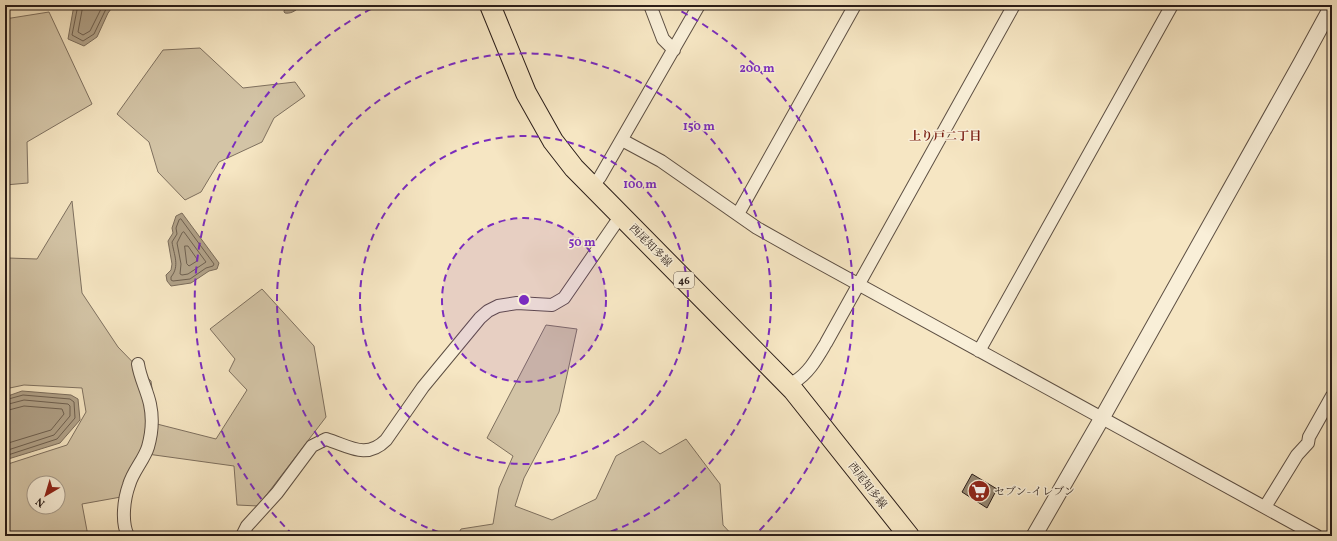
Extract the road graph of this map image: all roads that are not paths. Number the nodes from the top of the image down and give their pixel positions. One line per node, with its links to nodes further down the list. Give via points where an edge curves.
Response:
1 (490, 5): 10 (main road, 西尾知多線 / 46, via 526,94 553,141)
2 (650, 5): 8 (street, via 663,39)
3 (699, 5): 8 (street)
4 (855, 5): 11 (street)
5 (1014, 5): 13 (street)
6 (1172, 5): 14 (street)
7 (1331, 6): 18 (street)
8 (674, 50): 9 (street)
9 (622, 140): 10 (street); 11 (street, via 661,161)
10 (592, 187): 12 (main road, 西尾知多線 / 46)
11 (738, 214): 13 (street)
12 (622, 216): 16 (main road, 西尾知多線 / 46); 21 (street, via 564,298 552,305 517,303 498,306 488,311 423,387 380,446 361,451 326,439 312,446 277,493 247,526)
13 (858, 284): 14 (street); 16 (street, via 812,365 794,382)
14 (980, 350): 18 (street)
15 (138, 364): 20 (street, via 152,417 148,446 129,484 125,502 124,518)
16 (793, 390): 22 (main road, 西尾知多線 / 46)
17 (1332, 396): 19 (street, via 1308,443 1297,455)
18 (1102, 418): 19 (street); 23 (street)
19 (1264, 507): 24 (street)
20 (128, 536)
21 (242, 536)
22 (909, 536)
23 (1034, 536)
24 (1317, 536)

